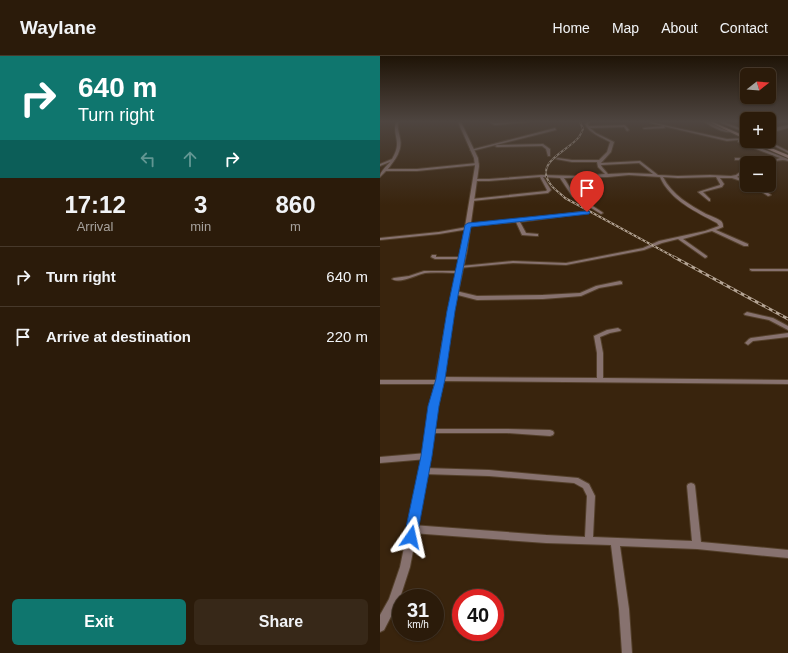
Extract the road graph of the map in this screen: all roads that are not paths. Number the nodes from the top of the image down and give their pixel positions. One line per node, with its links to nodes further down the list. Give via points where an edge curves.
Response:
1 (398, 150): 13 (street)
2 (472, 150): 16 (street)
3 (548, 150): 8 (street)
4 (609, 150): 15 (street)
5 (767, 150): 9 (street)
6 (773, 150): 9 (main road)
7 (776, 150): 9 (main road)
8 (549, 155)
9 (787, 156): 14 (street)
10 (558, 159): 15 (street)
11 (736, 159): 12 (street)
12 (740, 159)
13 (392, 160): 17 (street); 18 (street)
14 (776, 160)
15 (599, 162): 23 (street); 24 (street, via 640,162)
16 (477, 164): 18 (street, via 417,170); 27 (street)
17 (380, 165)
18 (384, 170): 20 (street)
19 (740, 172): 26 (street)
20 (380, 176)
21 (541, 176): 22 (street); 27 (street); 31 (street, via 549,192)
22 (561, 176): 23 (street); 34 (street, via 572,195)
23 (608, 176): 24 (street)
24 (659, 176): 25 (street); 37 (street, via 665,186 699,212 720,224 721,227)
25 (717, 176): 26 (street); 32 (street, via 721,186 700,192)
26 (733, 177): 28 (street)
27 (475, 180): 31 (street)
28 (740, 180)
29 (764, 192): 30 (street)
30 (769, 195)
31 (472, 200): 36 (street)
32 (709, 200)
33 (587, 212): 35 (street)
34 (601, 214)
35 (517, 221): 36 (street); 38 (street, via 524,234)
36 (468, 227): 40 (street, via 444,233); 44 (street)
37 (714, 230): 39 (street); 41 (street)
38 (536, 235)
39 (679, 238): 43 (street); 45 (street, via 641,250 566,264 513,262)
40 (380, 239)
41 (746, 245)
42 (434, 256): 44 (street)
43 (705, 257)
44 (463, 258): 45 (street)
45 (460, 269): 48 (street, via 424,272); 50 (street)
46 (752, 270): 47 (street)
47 (788, 270)
48 (394, 279)
49 (620, 284): 50 (street, via 598,287 584,293 549,296 477,298)
50 (456, 293): 56 (street)
51 (747, 314): 52 (street, via 762,316)
52 (788, 328)
53 (618, 330): 57 (street, via 597,336)
54 (788, 335): 55 (street, via 751,340)
55 (748, 343)
56 (440, 380): 57 (street); 58 (street); 60 (street)
57 (600, 381): 59 (street)
58 (380, 382)
59 (788, 382)
60 (430, 431): 61 (street); 62 (street)
61 (550, 433)
62 (427, 456): 63 (street); 64 (street)
63 (380, 460)
64 (424, 471): 66 (street); 67 (street, via 572,480 581,483 586,486 591,496)
65 (691, 486): 69 (street)
66 (412, 529): 67 (street); 71 (street, via 402,581 391,609)
67 (589, 540): 68 (street)
68 (615, 542): 69 (street); 72 (street)
69 (697, 545): 70 (street)
70 (788, 554)
71 (380, 626)
72 (627, 653)

